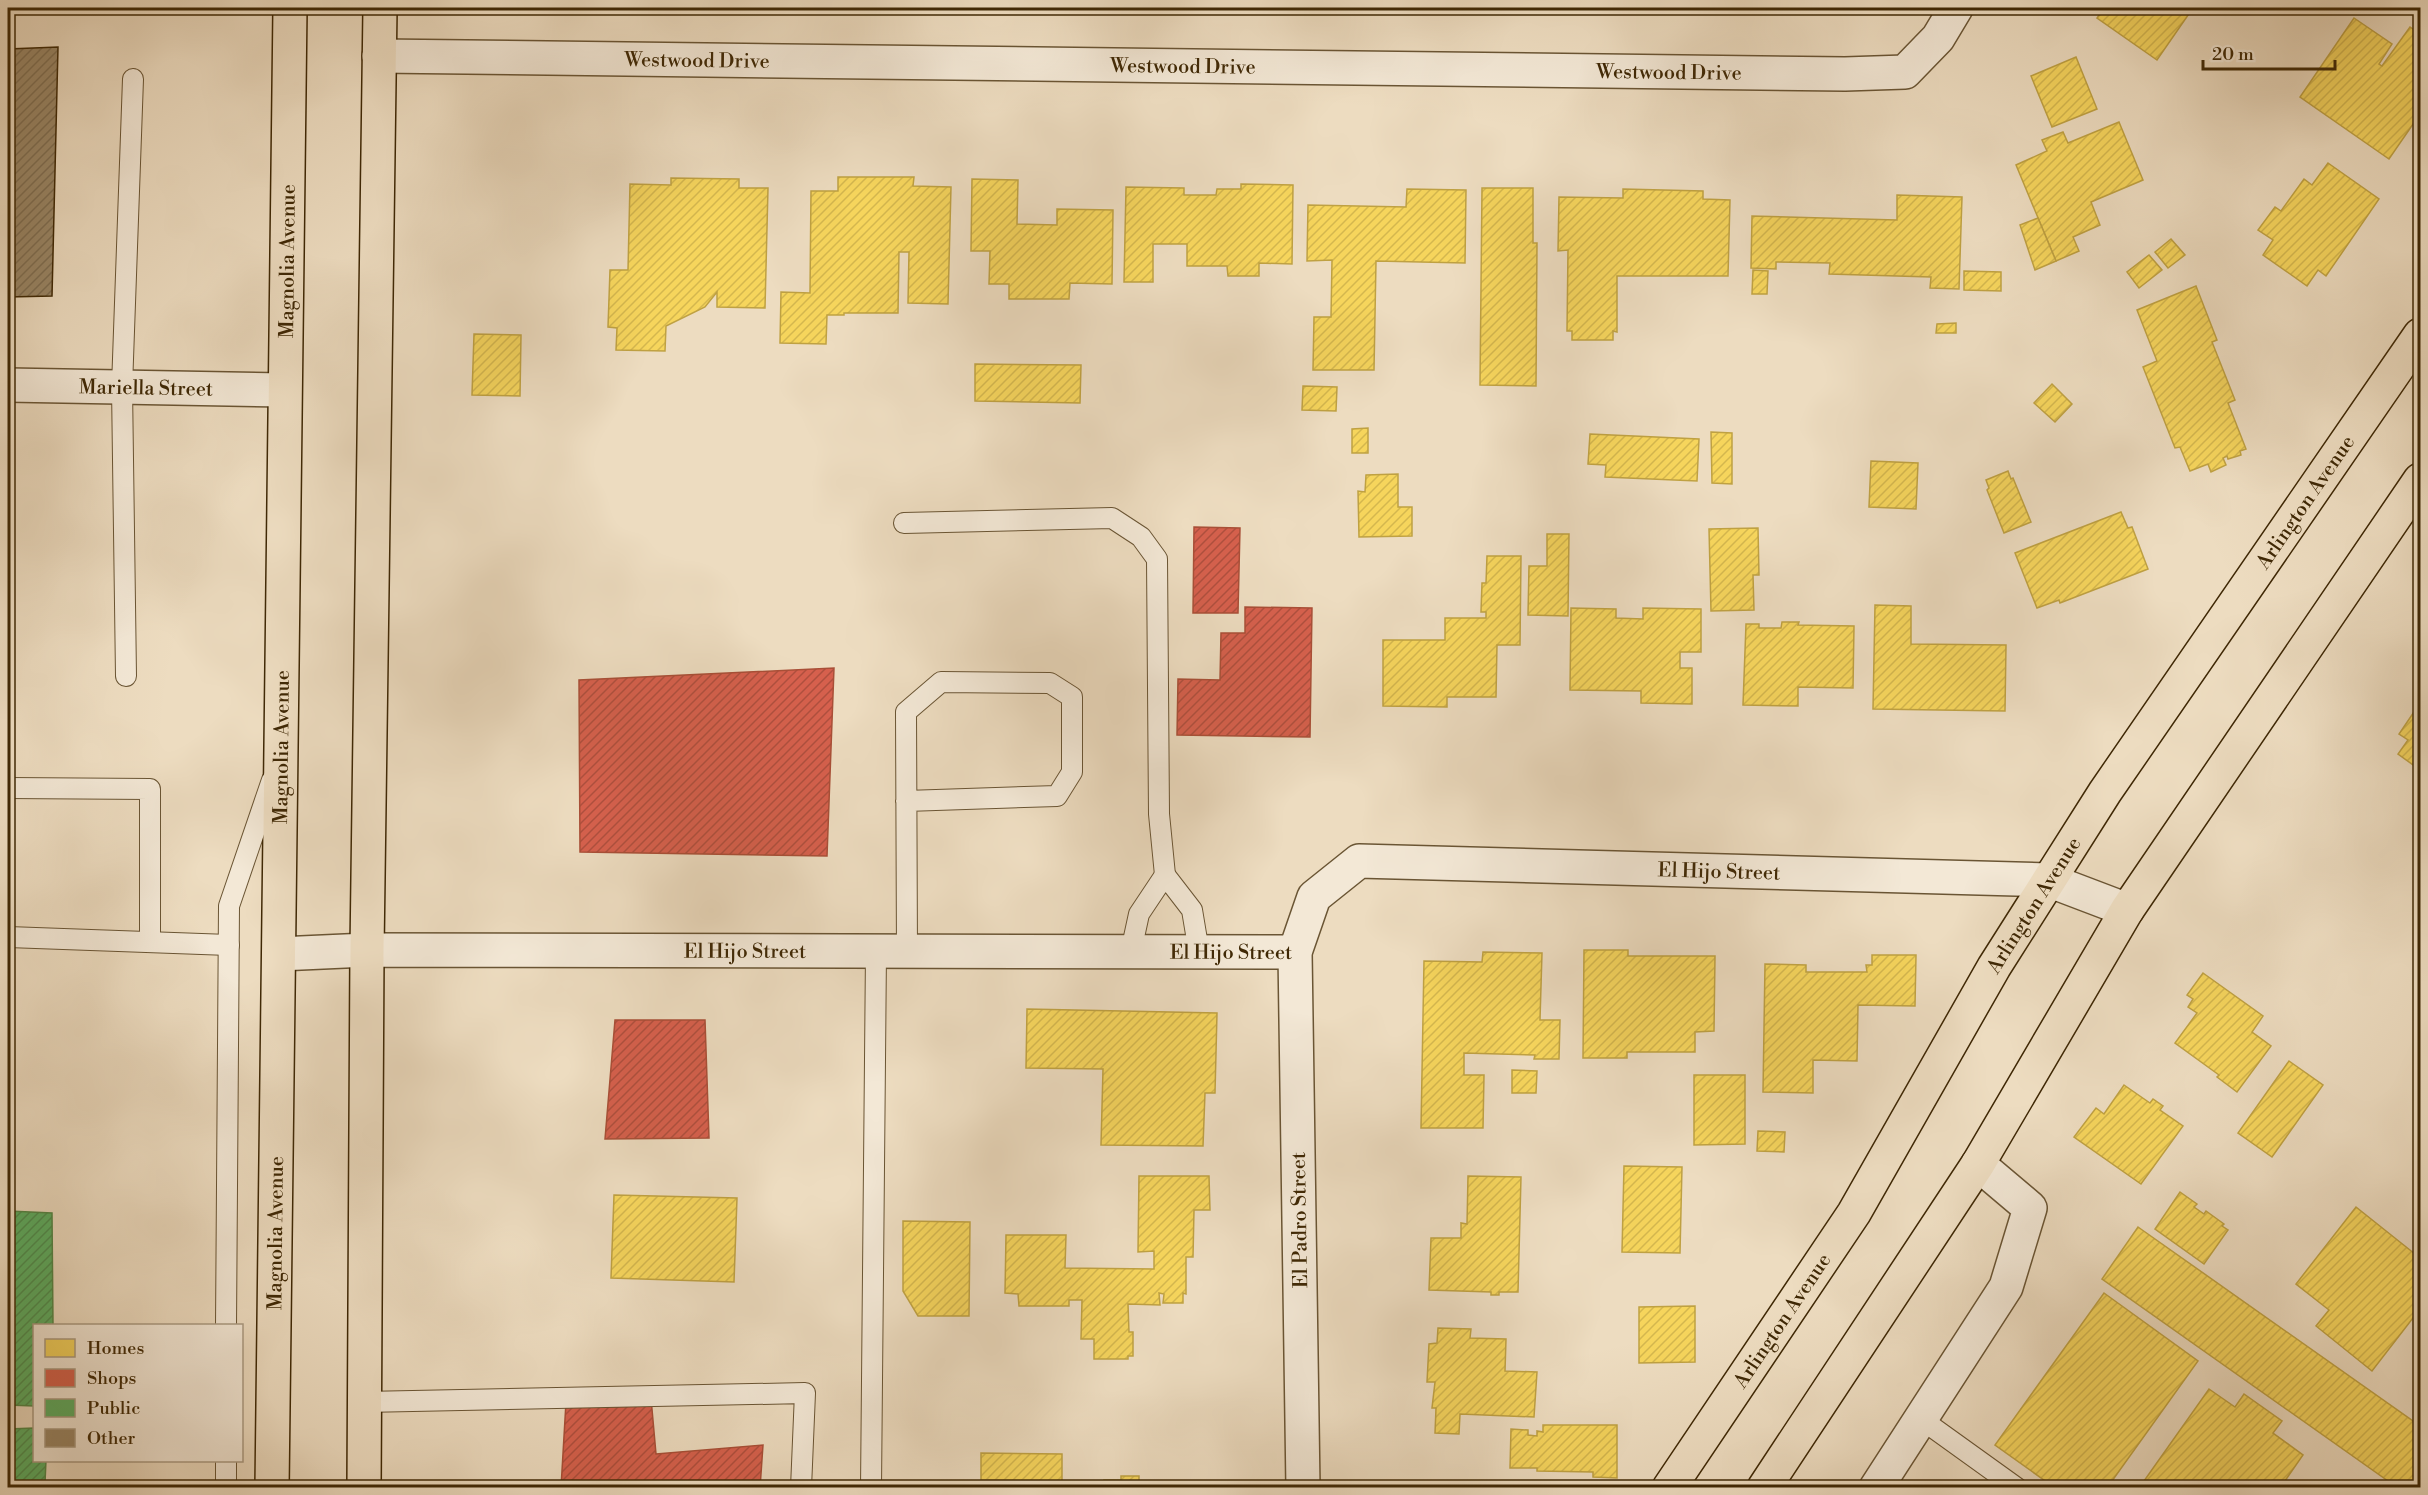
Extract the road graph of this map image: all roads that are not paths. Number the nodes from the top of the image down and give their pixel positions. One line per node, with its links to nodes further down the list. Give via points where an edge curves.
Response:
1 (290, 8): 9 (main road, Magnolia Avenue)
2 (380, 8): 4 (main road)
3 (1956, 8): 4 (street, Westwood Drive, via 1938,38 1905,72)
4 (379, 56): 22 (main road)
5 (134, 79): 8 (lane)
6 (2421, 335): 17 (main road, Arlington Avenue)
7 (8, 385): 8 (street, Mariella Street)
8 (122, 387): 9 (street, Mariella Street); 12 (lane)
9 (285, 390): 13 (main road, Magnolia Avenue)
10 (2421, 480): 18 (main road)
11 (904, 523): 16 (lane, via 1112,518 1141,537 1157,559 1159,814)
12 (126, 676)
13 (281, 755): 21 (lane, via 230,906); 27 (main road, Magnolia Avenue)
14 (8, 788): 20 (lane, via 150,789)
15 (906, 801): 15 (lane, via 906,712 942,682 1050,683 1072,697 1072,772 1057,796); 24 (lane)
16 (1165, 875): 23 (lane, via 1139,914); 25 (lane, via 1192,910)
17 (2048, 880): 18 (street, El Hijo Street); 26 (street, El Hijo Street, via 1359,861 1314,897); 40 (main road, Arlington Avenue, via 1854,1213)
18 (2127, 910): 28 (main road)
19 (8, 937): 20 (lane)
20 (150, 942): 21 (lane)
21 (229, 945): 29 (lane)
22 (367, 950): 24 (street, El Hijo Street); 27 (street, El Hijo Street); 30 (main road)
23 (1131, 951): 24 (street, El Hijo Street); 25 (street, El Hijo Street)
24 (892, 952): 38 (lane)
25 (1199, 952): 26 (street, El Hijo Street)
26 (1295, 952): 39 (street, El Padro Street)
27 (279, 954): 35 (main road, Magnolia Avenue)
28 (1978, 1164): 31 (street, via 2030,1208 2006,1287); 41 (main road)
29 (226, 1324)
30 (364, 1402): 36 (main road); 37 (lane, via 805,1393)
31 (1921, 1419): 33 (street); 42 (lane)
32 (226, 1462): 34 (lane)
33 (1883, 1485)
34 (225, 1488)
35 (272, 1488)
36 (364, 1488)
37 (801, 1488)
38 (871, 1488)
39 (1303, 1488)
40 (1669, 1488)
41 (1764, 1488)
42 (2017, 1488)

